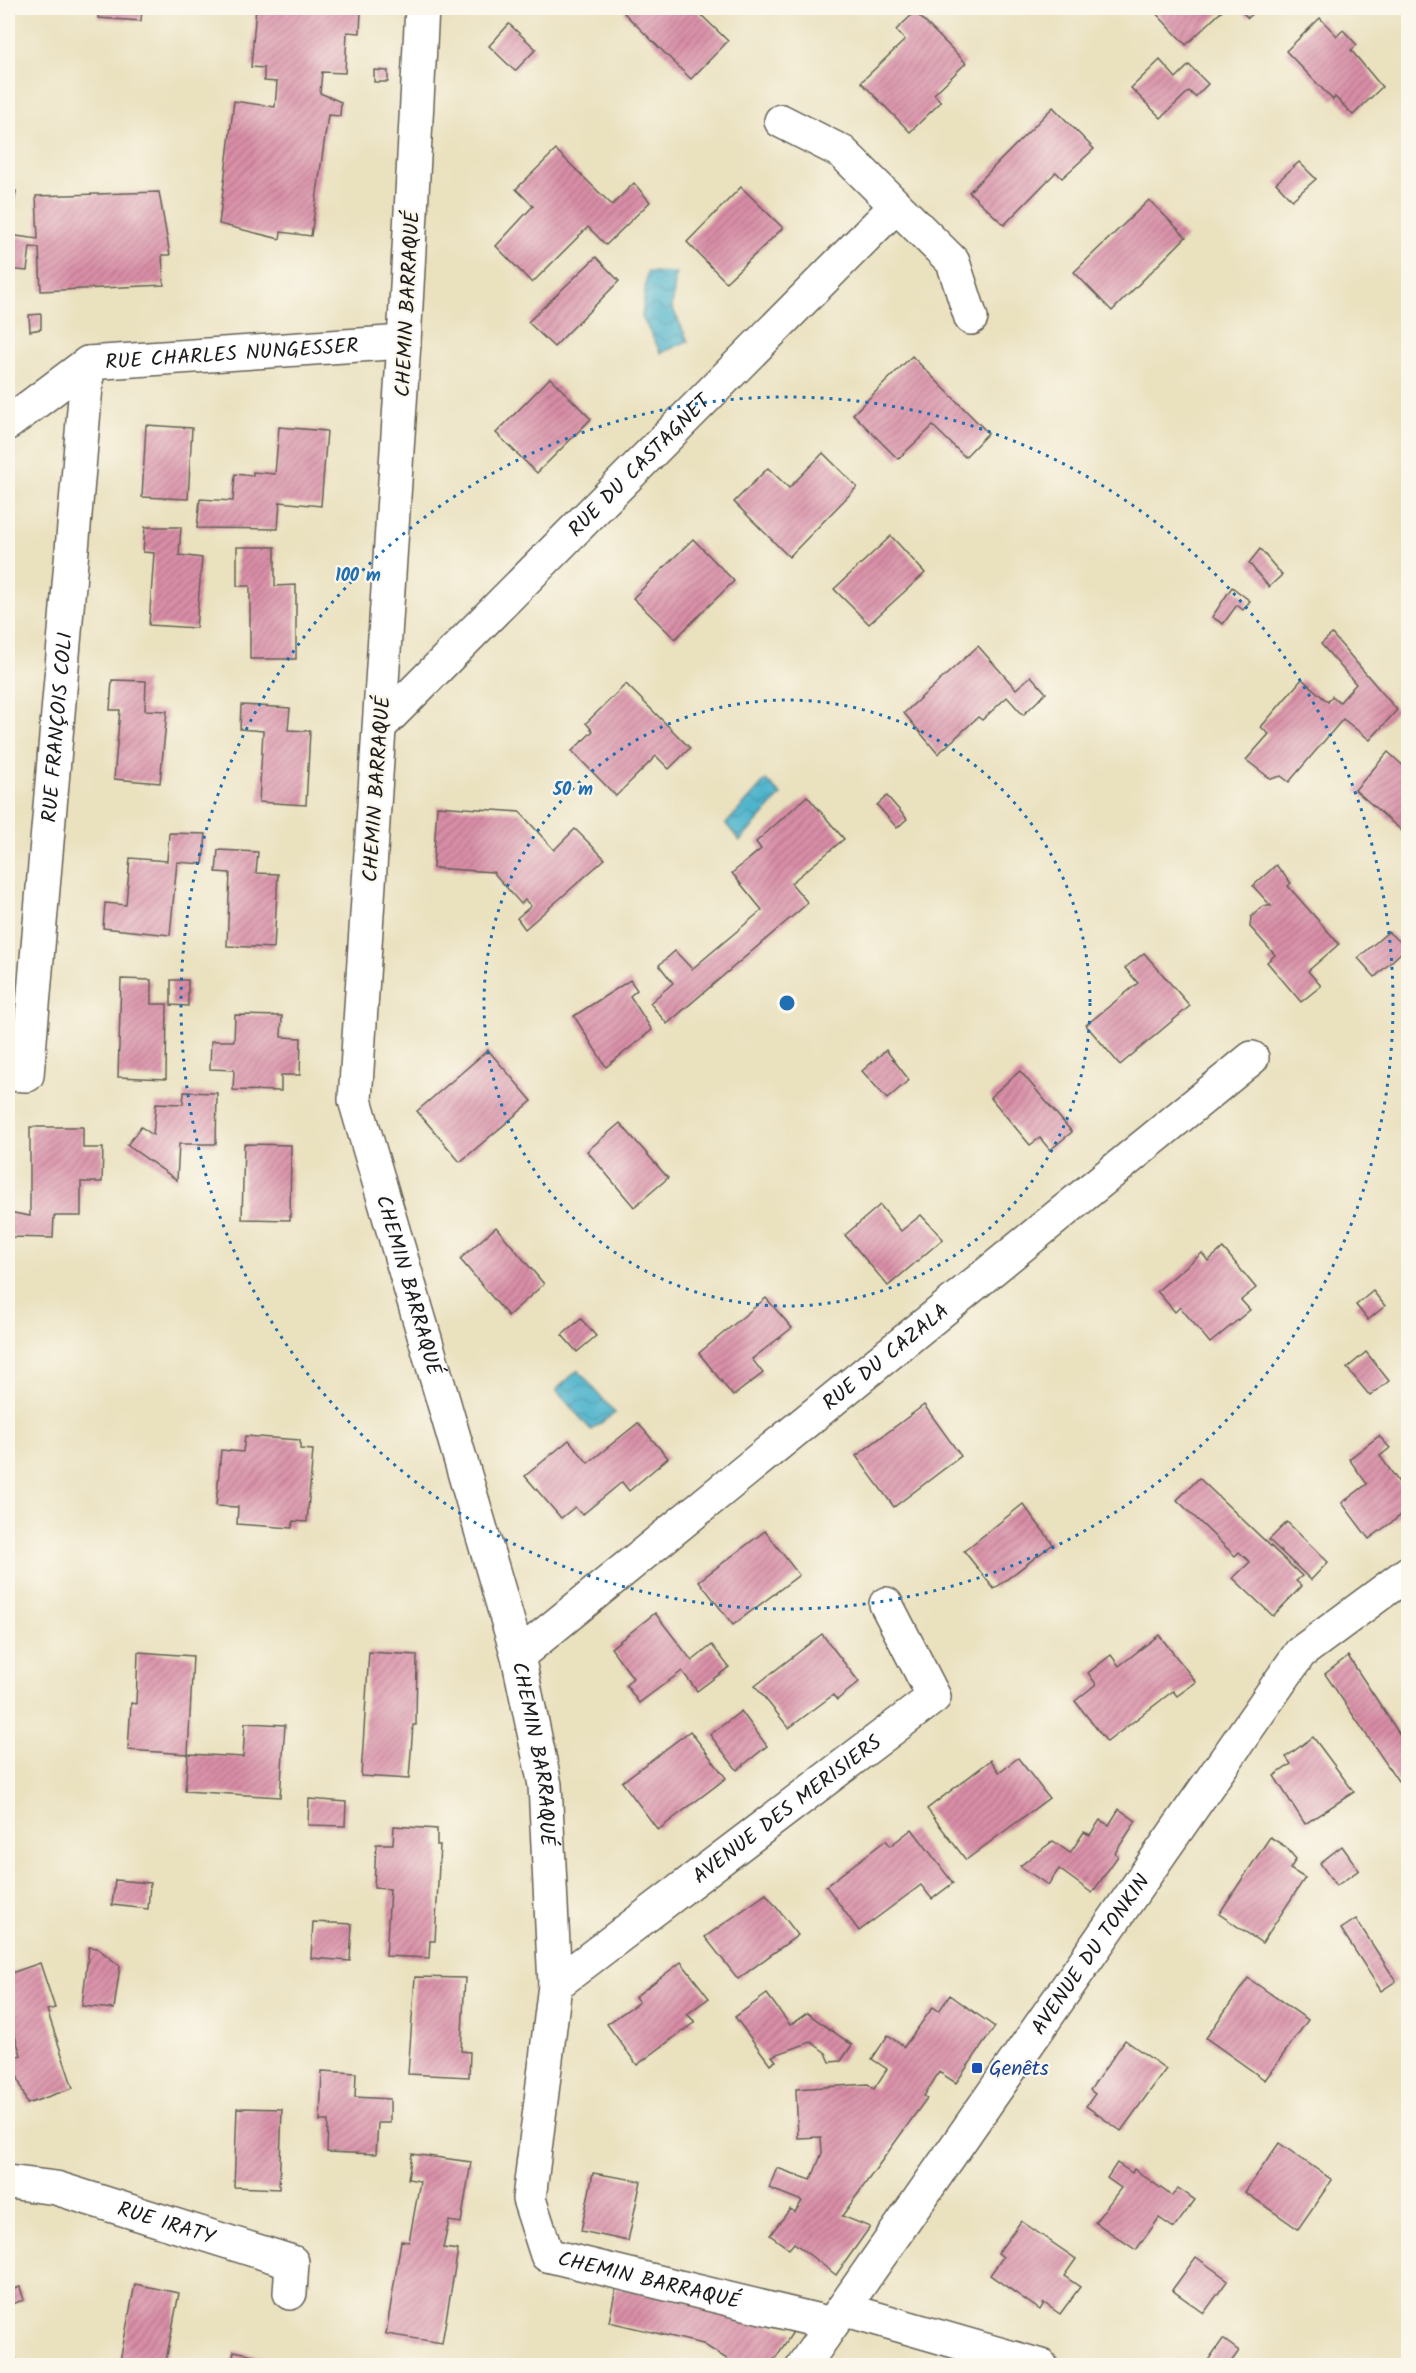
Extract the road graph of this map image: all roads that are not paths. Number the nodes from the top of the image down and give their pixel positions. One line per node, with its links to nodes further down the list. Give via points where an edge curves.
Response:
1 (422, 8): 5 (street, CHEMIN BARRAQUÉ)
2 (781, 121): 3 (street, via 842,152)
3 (896, 206): 4 (street, via 953,262); 8 (street, RUE DU CASTAGNET)
4 (971, 318)
5 (404, 342): 6 (street, RUE CHARLES NUNGESSER); 8 (street, CHEMIN BARRAQUÉ)
6 (88, 363): 7 (street, RUE CHARLES NUNGESSER); 10 (street, RUE FRANÇOIS COLI, via 27,1075)
7 (8, 423)
8 (381, 725): 13 (street, CHEMIN BARRAQUÉ, via 355,1100)
9 (1252, 1058): 13 (street, RUE DU CAZALA)
10 (8, 1074)
11 (1408, 1573): 17 (street, AVENUE DU TONKIN, via 1300,1653)
12 (886, 1604): 14 (street, AVENUE DES MERISIERS, via 934,1696)
13 (518, 1656): 14 (street, CHEMIN BARRAQUÉ, via 545,1785)
14 (555, 1985): 17 (street, CHEMIN BARRAQUÉ, via 529,2199 547,2255)
15 (8, 2182): 16 (street, RUE IRATY, via 56,2188 292,2262)
16 (290, 2293)
17 (837, 2317): 18 (street, AVENUE DU TONKIN); 19 (street)
18 (803, 2366)
19 (1041, 2366)

